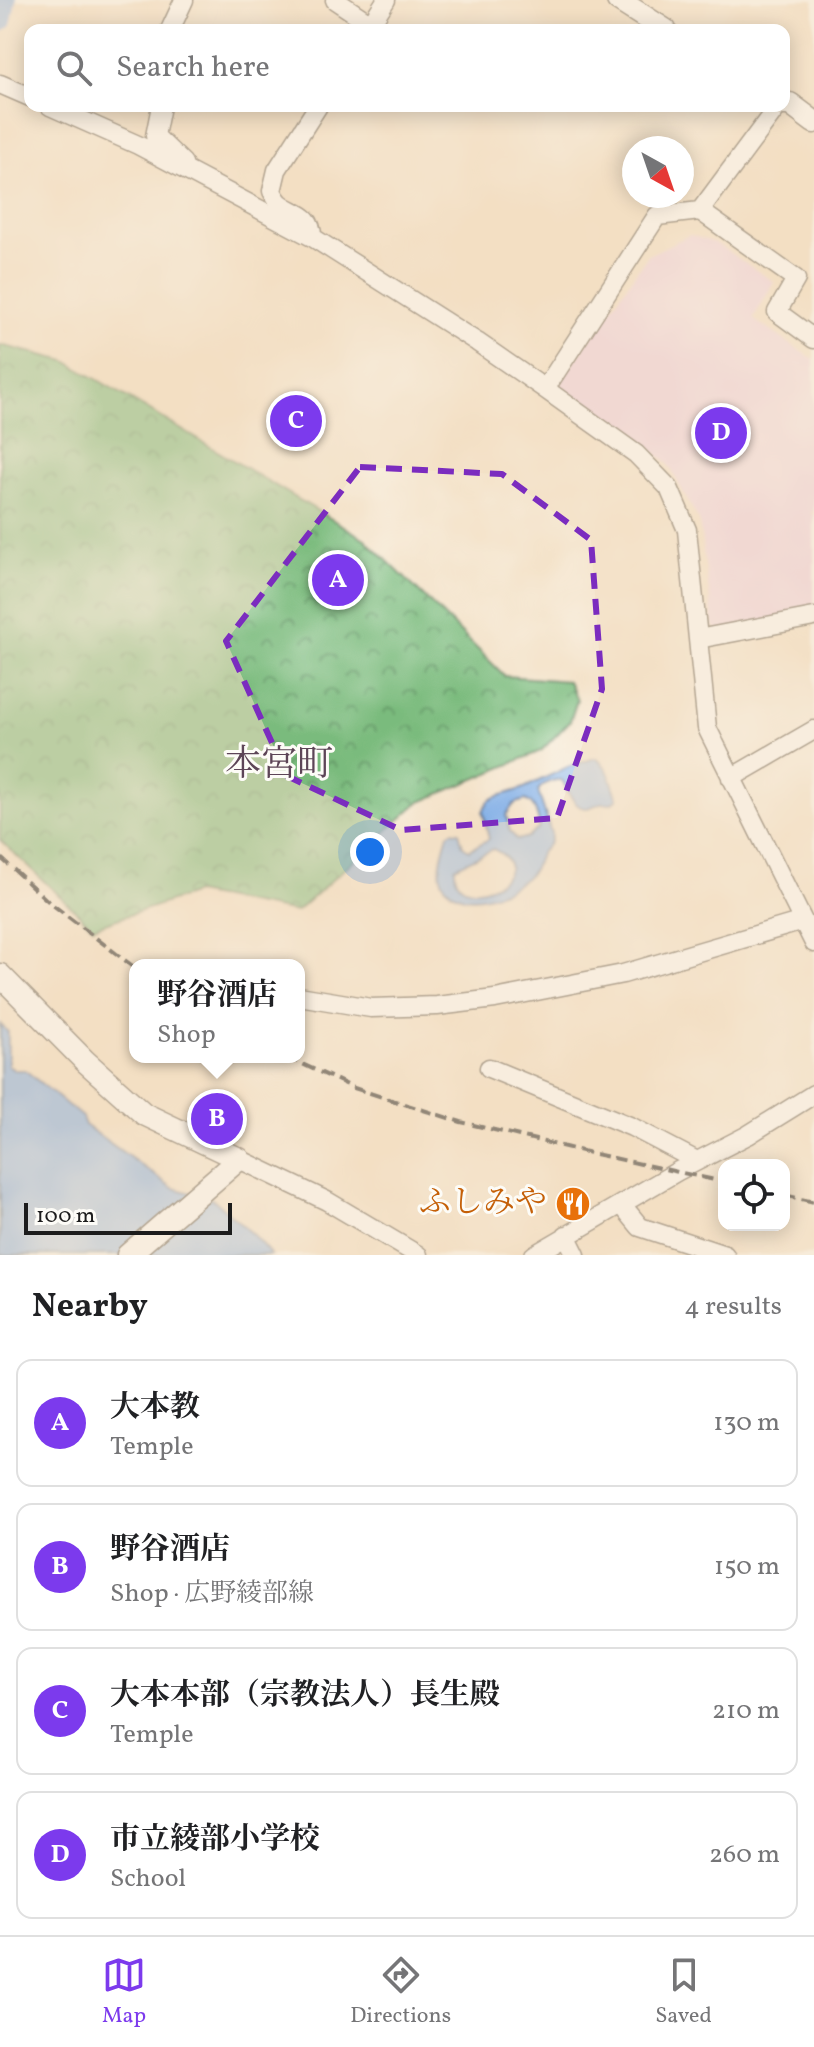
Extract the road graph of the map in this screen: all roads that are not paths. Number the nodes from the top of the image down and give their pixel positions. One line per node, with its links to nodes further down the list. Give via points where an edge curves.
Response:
1 (184, 0): 5 (street)
2 (335, 0): 6 (street)
3 (386, 0): 7 (street)
4 (618, 0): 8 (main road)
5 (173, 24)
6 (365, 24)
7 (371, 24)
8 (656, 24)
9 (0, 84): 10 (street)
10 (24, 94)
11 (790, 104): 16 (main road)
12 (64, 112): 17 (street)
13 (160, 112): 17 (street, via 155,136)
14 (314, 112): 19 (street, via 277,170 272,191 280,203 301,214)
15 (774, 112): 18 (street)
16 (814, 122)
17 (192, 174): 19 (street)
18 (700, 211): 20 (street, via 796,279 777,312); 21 (street, via 657,216)
19 (312, 237): 21 (street)
20 (814, 339)
21 (545, 389): 23 (street, via 636,454 669,488 687,530)
22 (814, 617): 23 (street)
23 (698, 639): 25 (street, via 707,728)
24 (814, 730): 25 (street)
25 (731, 778): 26 (street)
26 (803, 921): 27 (street); 29 (street, via 623,974 495,999 371,1008)
27 (814, 943)
28 (0, 975): 32 (main road, via 144,1114)
29 (305, 997)
30 (489, 1068): 33 (street, via 632,1127)
31 (814, 1094): 33 (street)
32 (239, 1159): 36 (main road); 37 (street, via 327,1201)
33 (697, 1161): 34 (street)
34 (622, 1205): 35 (street); 40 (street, via 640,1227)
35 (566, 1235): 38 (street); 39 (street)
36 (128, 1255)
37 (418, 1255)
38 (534, 1255)
39 (576, 1255)
40 (725, 1255)

